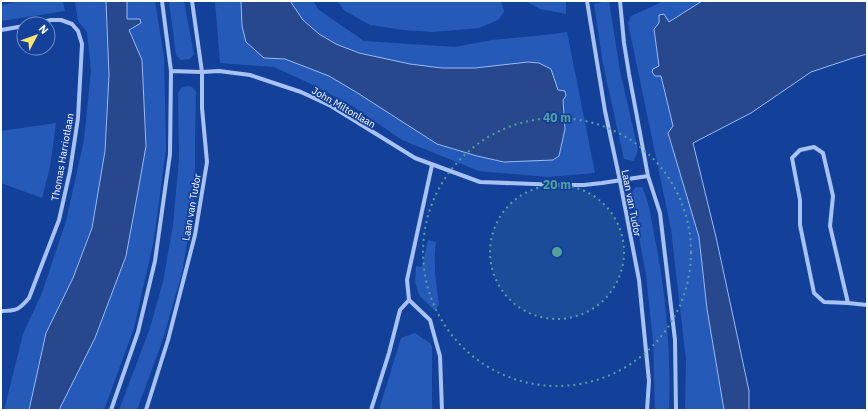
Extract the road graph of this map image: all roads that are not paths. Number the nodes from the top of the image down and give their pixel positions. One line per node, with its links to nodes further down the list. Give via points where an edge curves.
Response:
1 (162, 1): 8 (street)
2 (192, 1): 9 (street, Laan van Tudor)
3 (587, 1): 12 (street, Laan van Tudor, via 605,111)
4 (620, 1): 11 (street, via 624,43)
5 (56, 20): 16 (street, Thomas Harriotlaan, via 72,24 78,31 82,44 78,118 70,170 59,220 29,298 21,307)
6 (16, 27): 7 (street)
7 (1, 30)
8 (171, 71): 9 (street, John Miltonlaan); 17 (street, via 170,154 155,262 138,332)
9 (202, 72): 10 (street, John Miltonlaan, via 219,71 250,76 301,92 331,106 415,158); 18 (street, Laan van Tudor, via 207,162 195,235 168,340)
10 (432, 165): 12 (street, John Miltonlaan, via 480,182 584,185); 13 (street, via 407,280)
11 (648, 176): 12 (street, John Miltonlaan); 22 (street, via 660,213 675,340)
12 (620, 181): 21 (street, Laan van Tudor, via 639,280 649,381)
13 (409, 300): 19 (street, via 400,310); 20 (street, via 430,320 440,356)
14 (848, 303): 14 (street, via 824,302 814,294 800,225 800,200 792,158 800,150 814,147 823,153 833,196 830,226); 15 (street)
15 (867, 305)
16 (1, 311)
17 (112, 410)
18 (146, 410)
19 (371, 410)
20 (442, 410)
21 (647, 410)
22 (676, 410)

